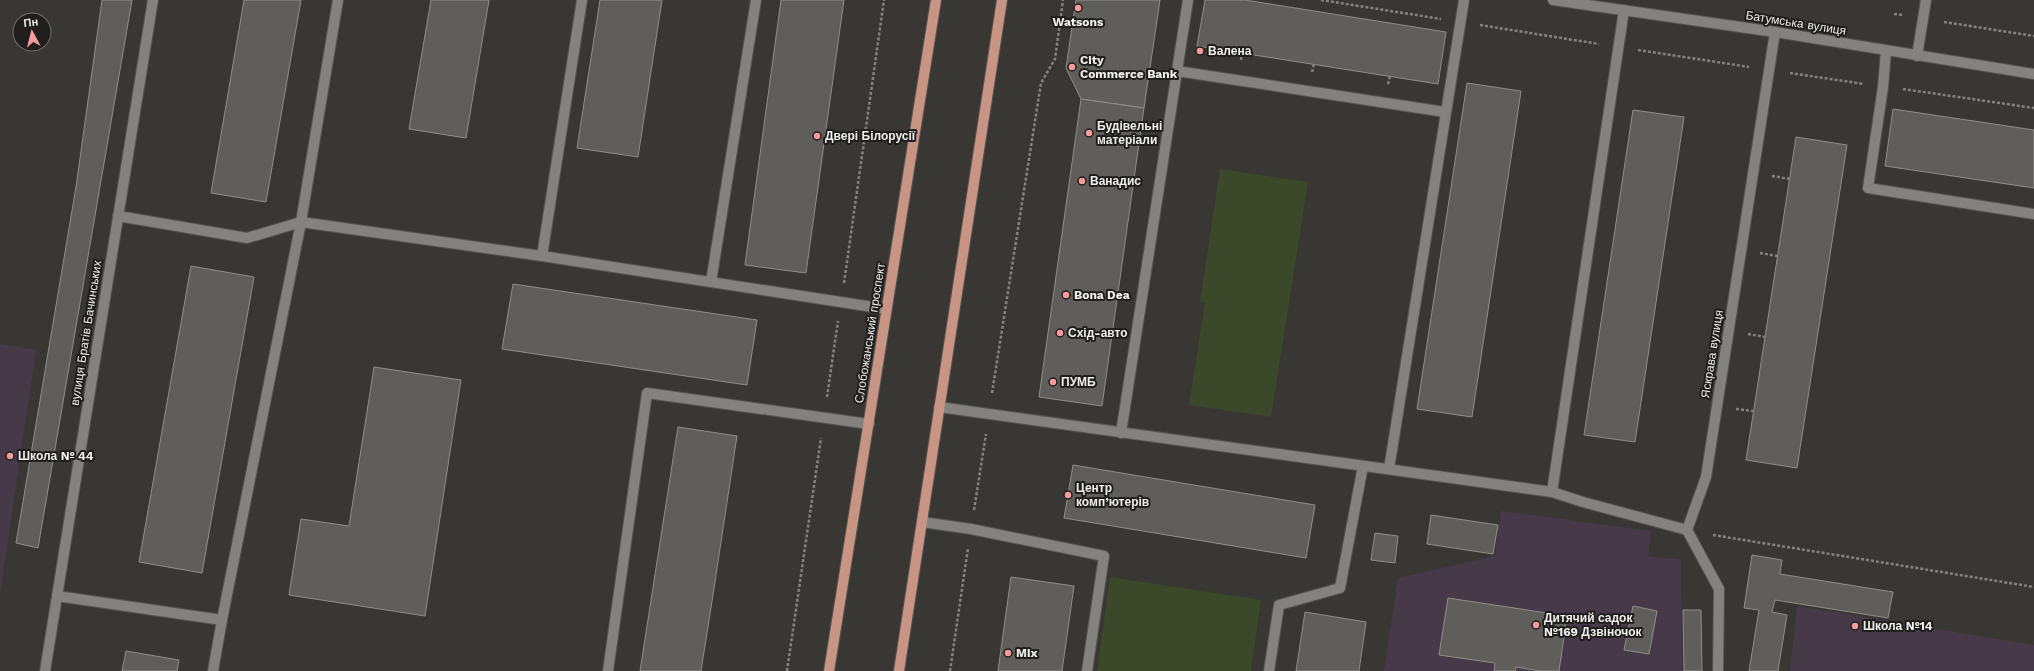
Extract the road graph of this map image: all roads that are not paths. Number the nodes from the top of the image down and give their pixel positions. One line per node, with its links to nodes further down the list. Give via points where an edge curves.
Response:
1 (153, 0): 19 (street, вулиця Братів Бачинських)
2 (338, 0): 20 (street)
3 (582, 0): 21 (street)
4 (756, 0): 22 (street)
5 (936, 0): 23 (main road, Слобожанський проспект)
6 (1002, 0): 24 (main road)
7 (1188, 0): 15 (street)
8 (1464, 0): 17 (street)
9 (1553, 0): 11 (street, Батумська вулиця)
10 (1926, 0): 14 (street)
11 (1624, 10): 12 (street, Батумська вулиця); 29 (street)
12 (1775, 32): 13 (street, Батумська вулиця); 31 (street, Яскрава вулиця, via 1706,477)
13 (1886, 51): 14 (street, Батумська вулиця); 18 (street, via 1868,188)
14 (1917, 56): 16 (street, Батумська вулиця)
15 (1177, 71): 17 (street); 26 (street)
16 (2034, 74)
17 (1445, 112): 28 (street)
18 (2034, 214)
19 (118, 216): 20 (street, via 247,238); 32 (street, вулиця Братів Бачинських)
20 (301, 222): 21 (street); 33 (street)
21 (542, 256): 22 (street)
22 (711, 282): 23 (street)
23 (886, 310): 25 (main road, Слобожанський проспект)
24 (940, 407): 26 (street); 30 (main road)
25 (869, 424): 36 (street, via 647,393); 37 (main road, Слобожанський проспект)
26 (1121, 433): 27 (street)
27 (1363, 466): 28 (street); 40 (street, via 1340,588 1279,605)
28 (1389, 470): 29 (street)
29 (1552, 492): 31 (street)
30 (922, 522): 38 (main road); 39 (street, via 971,529 1104,556)
31 (1687, 530): 41 (street, via 1719,589)
32 (57, 596): 33 (street); 34 (street, вулиця Братів Бачинських)
33 (222, 620): 35 (street)
34 (45, 671)
35 (213, 671)
36 (608, 671)
37 (829, 671)
38 (899, 671)
39 (1087, 671)
40 (1269, 671)
41 (1718, 671)

